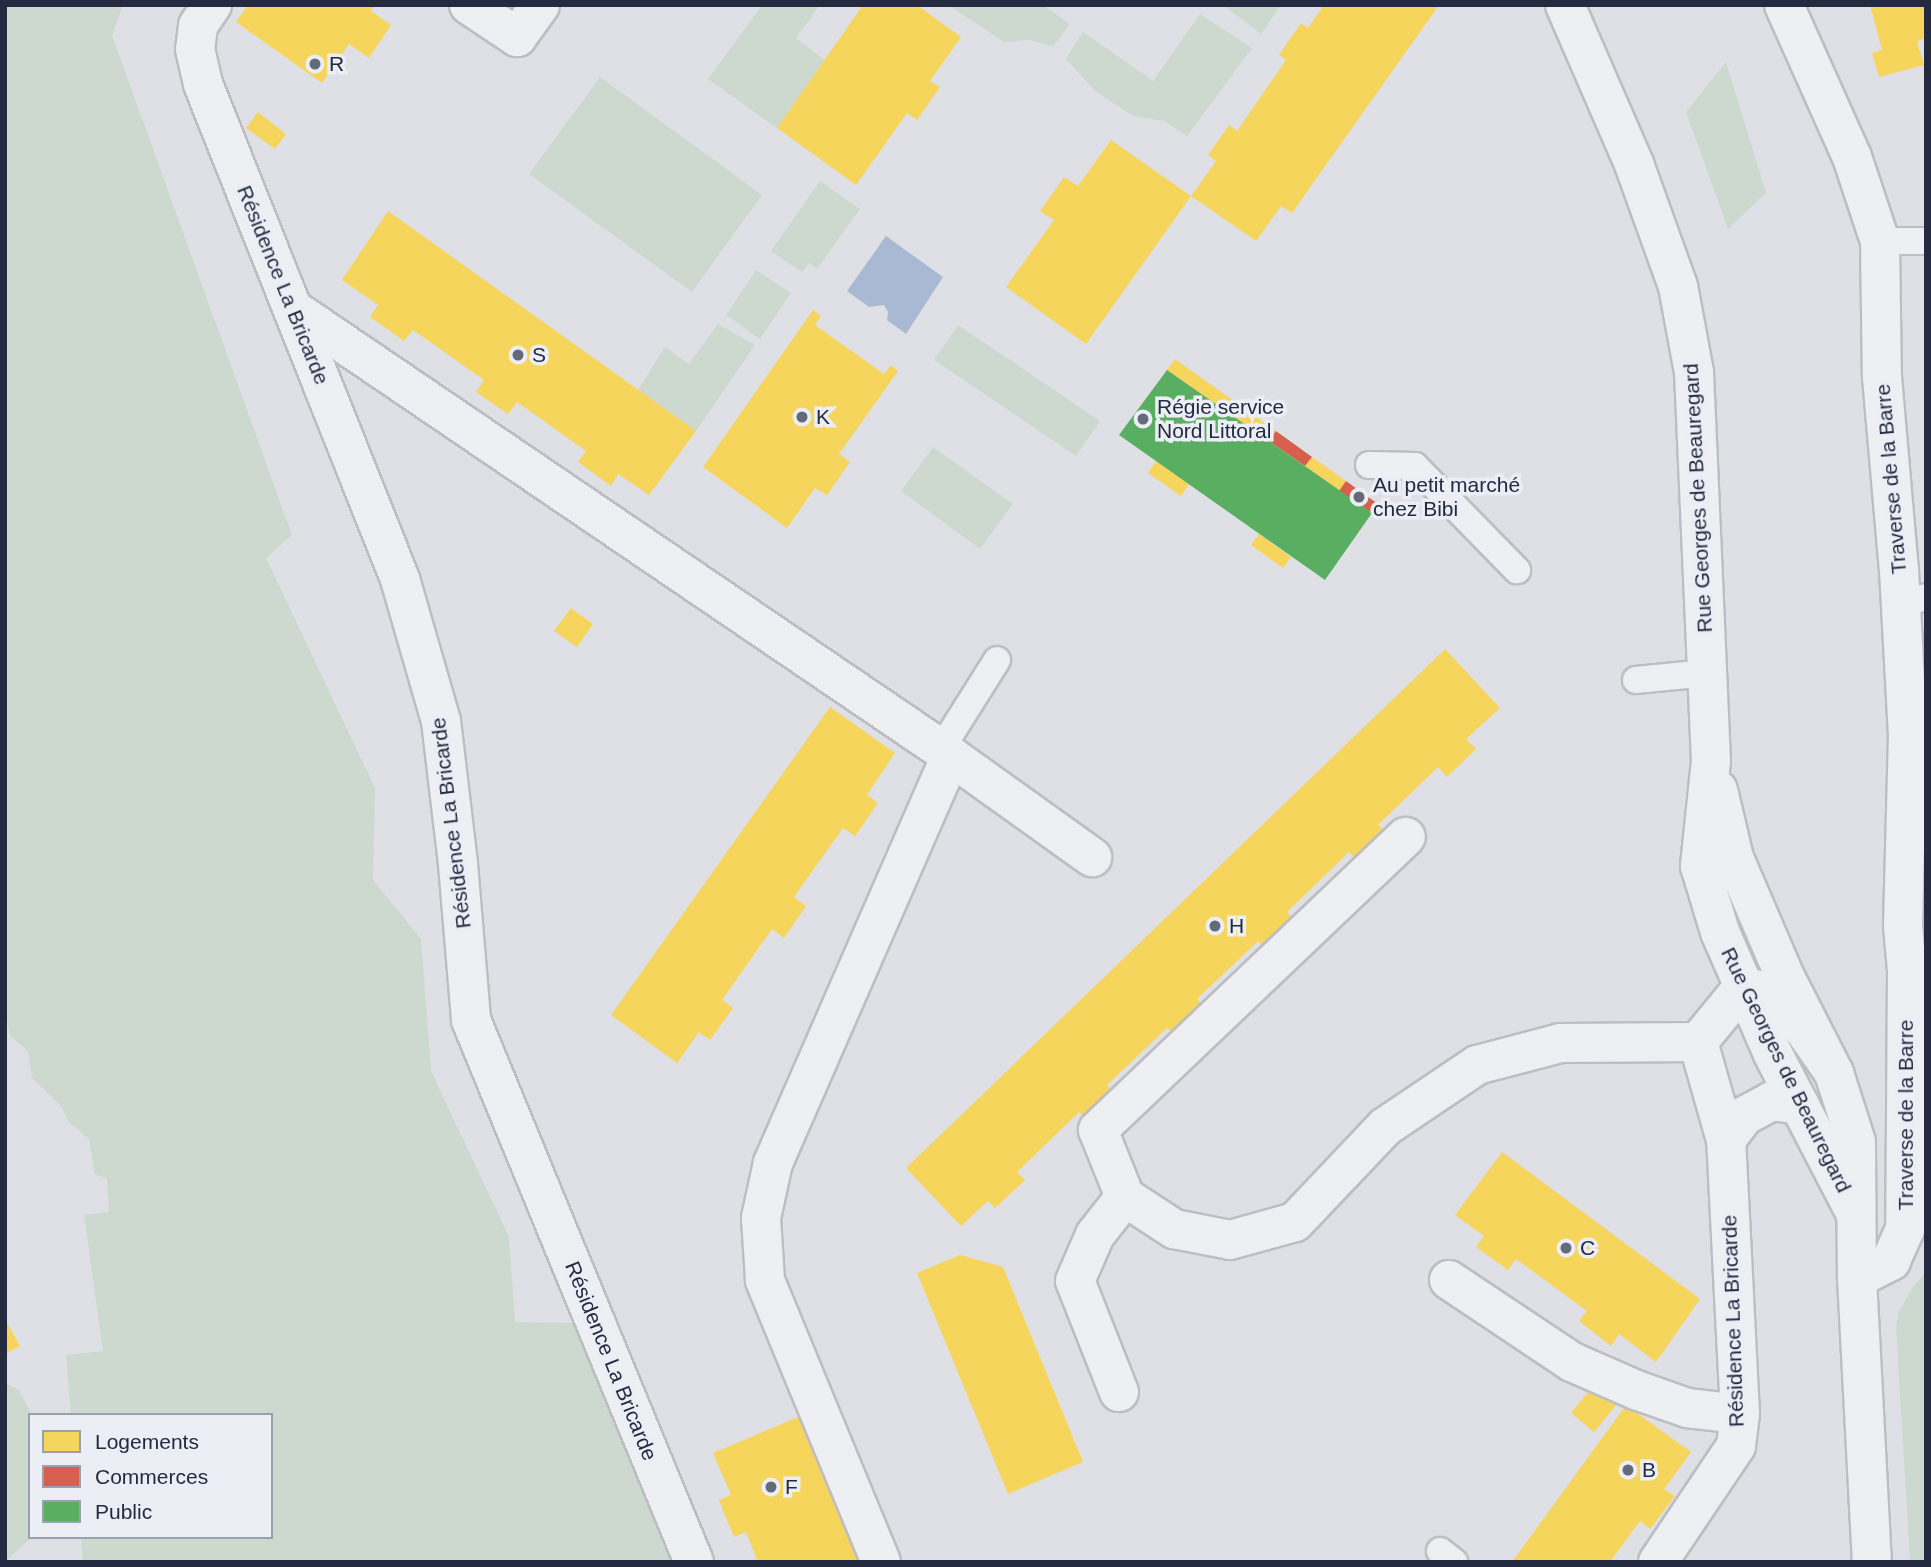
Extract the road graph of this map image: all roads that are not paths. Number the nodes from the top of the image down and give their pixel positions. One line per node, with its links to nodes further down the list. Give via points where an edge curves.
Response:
1 (212, 5): 8 (street, Résidence La Bricarde, via 196,38 203,84)
2 (469, 5): 3 (street, via 517,37)
3 (540, 5)
4 (1565, 5): 13 (street, Rue Georges de Beauregard, via 1634,164 1678,286 1694,372)
5 (1784, 5): 6 (street, Traverse de la Barre, via 1852,157)
6 (1880, 241): 7 (lane); 11 (street, Traverse de la Barre, via 1881,377)
7 (1926, 241)
8 (293, 309): 15 (street); 31 (street, Résidence La Bricarde, via 400,579 441,722 471,1020)
9 (1369, 465): 10 (lane, via 1415,466)
10 (1517, 570)
11 (1913, 600): 19 (street, Traverse de la Barre, via 1903,926)
12 (998, 660): 15 (lane)
13 (1707, 673): 14 (lane); 16 (street, Rue Georges de Beauregard)
14 (1636, 680)
15 (946, 753): 18 (street); 32 (street, via 772,1163 761,1218 765,1280)
16 (1711, 761): 20 (street, Rue Georges de Beauregard, via 1700,866 1720,932); 22 (street, Rue Georges de Beauregard, via 1734,858 1785,977)
17 (1406, 837): 25 (street, via 1098,1130)
18 (1092, 857)
19 (1916, 973): 27 (street, Traverse de la Barre, via 1905,1229 1891,1261)
20 (1744, 986): 21 (street); 22 (street, via 1768,993 1802,1027); 23 (street, Rue Georges de Beauregard)
21 (1698, 1042): 24 (street, Résidence La Bricarde); 25 (street, via 1560,1043 1478,1065 1385,1127 1295,1222 1230,1240 1174,1229)
22 (1834, 1073): 26 (street, Rue Georges de Beauregard, via 1856,1142)
23 (1800, 1105): 24 (street, via 1772,1101 1744,1116); 26 (street, Rue Georges de Beauregard)
24 (1726, 1140): 30 (street, Résidence La Bricarde)
25 (1125, 1198): 29 (street, via 1095,1235 1075,1282)
26 (1856, 1214): 27 (street, Rue Georges de Beauregard)
27 (1857, 1278): 34 (street, Rue Georges de Beauregard)
28 (1449, 1280): 30 (street, via 1572,1362 1686,1408)
29 (1119, 1392)
30 (1740, 1415): 33 (street, Résidence La Bricarde, via 1736,1446)
31 (694, 1562)
32 (881, 1562)
33 (1658, 1562)
34 (1872, 1562)

